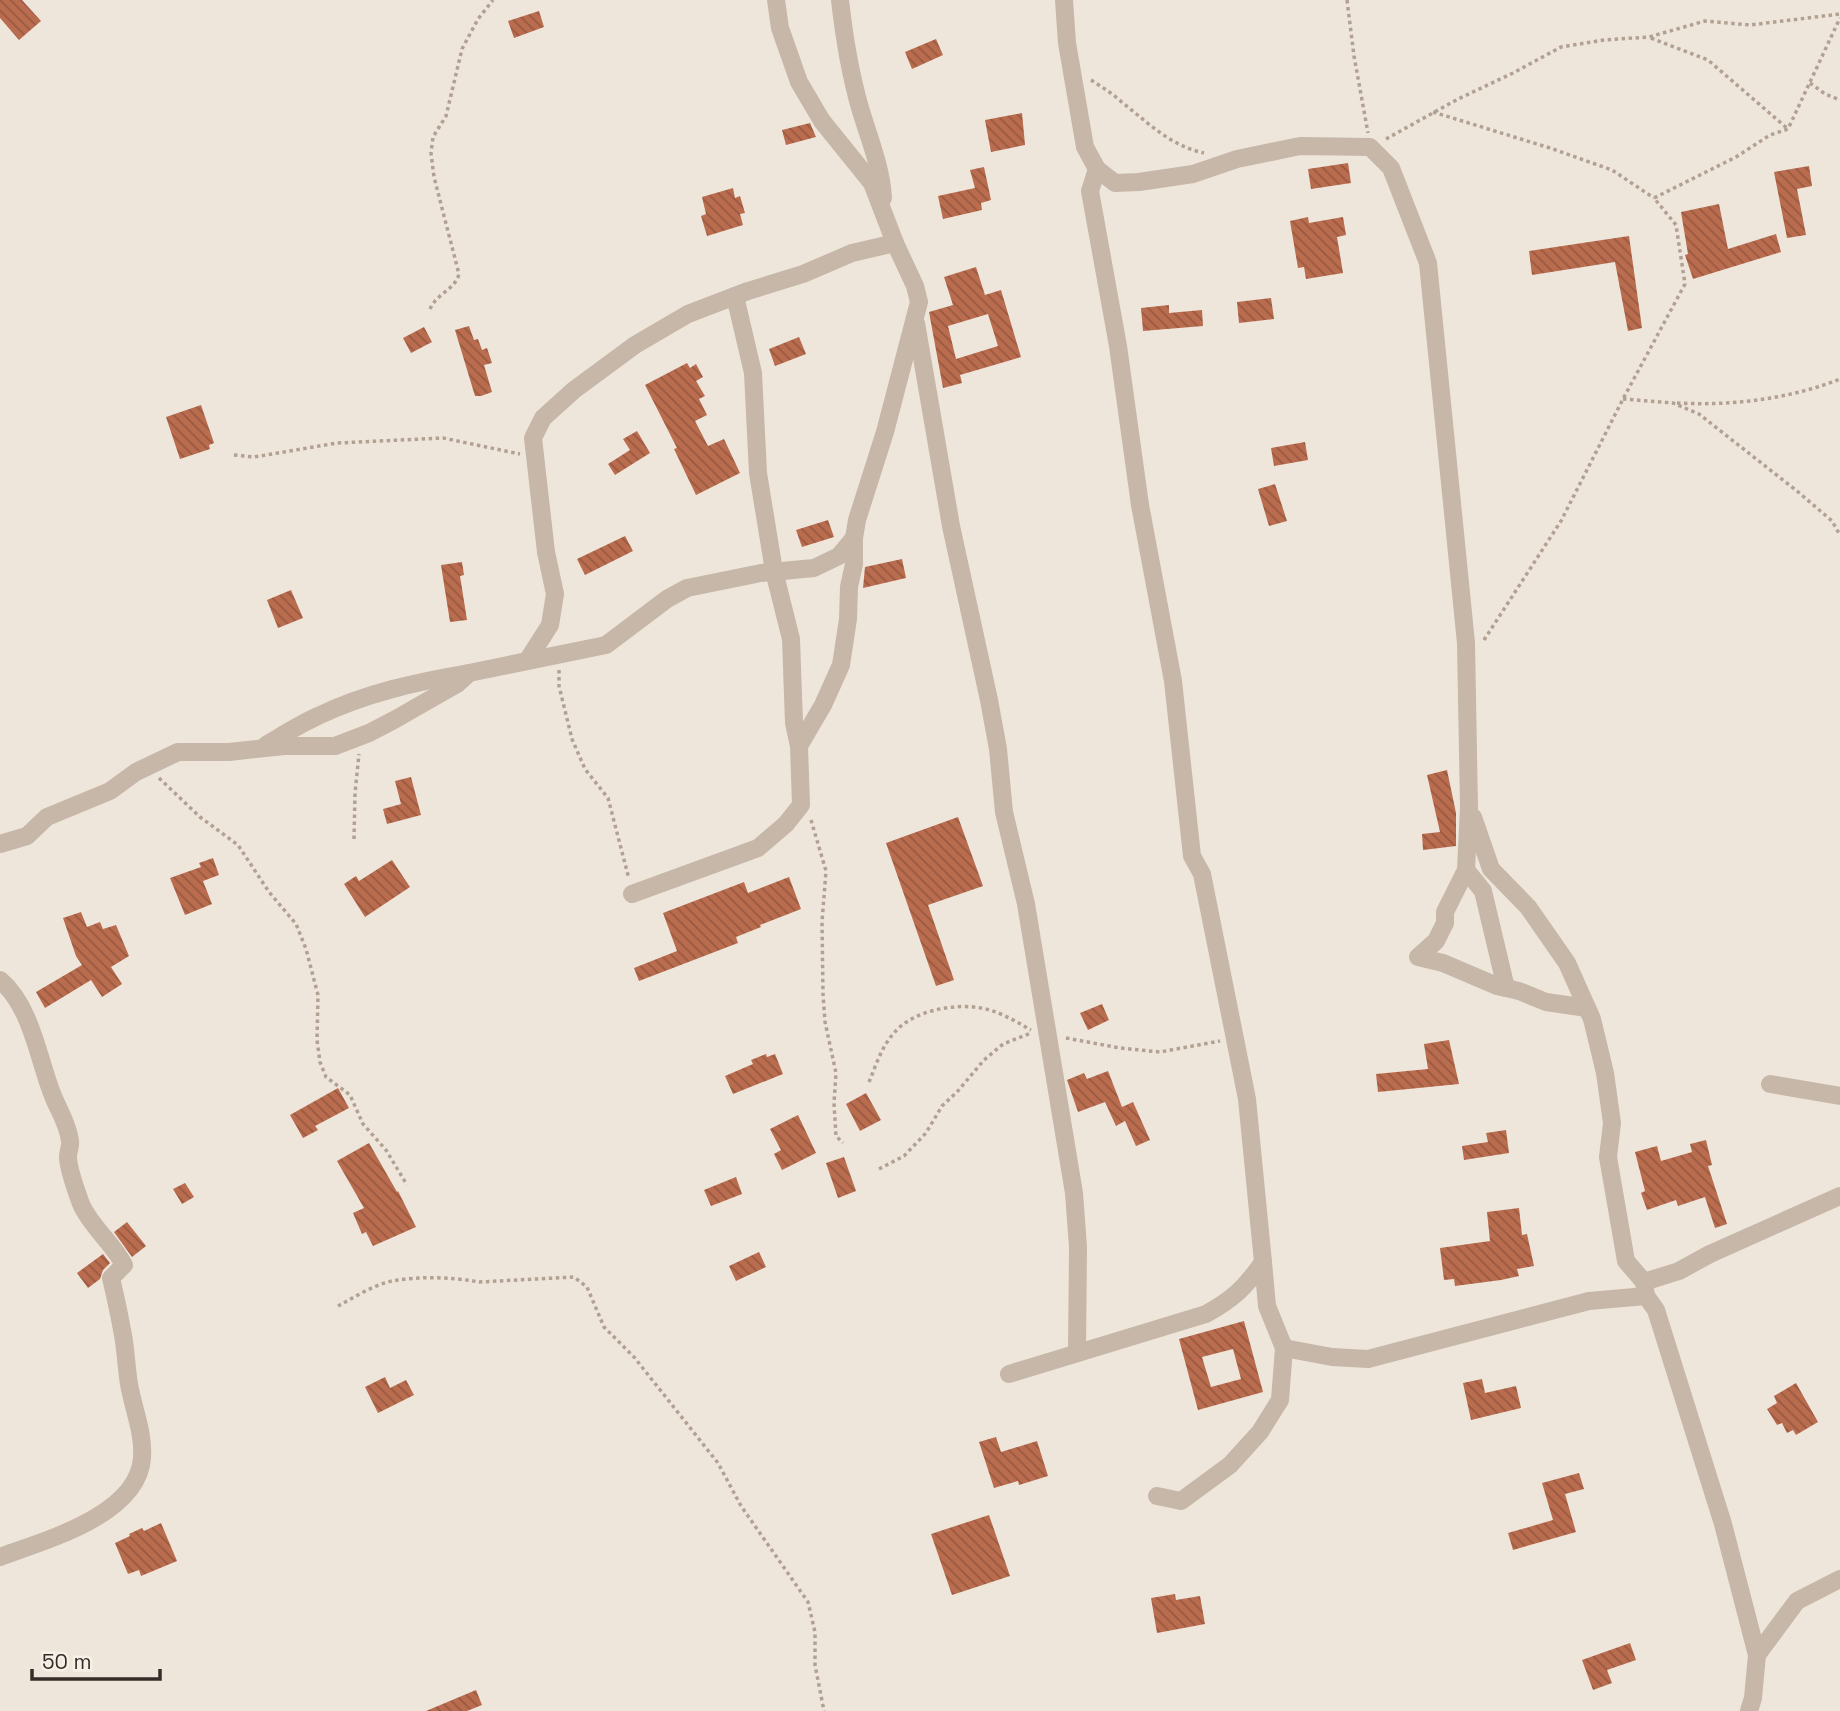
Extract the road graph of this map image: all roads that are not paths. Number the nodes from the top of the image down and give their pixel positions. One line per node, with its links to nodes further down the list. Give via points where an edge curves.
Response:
1 (776, 0): 5 (street, via 780,28 799,82 822,121 872,183)
2 (840, 0): 5 (street, via 860,107 881,173)
3 (1064, 0): 4 (street, via 1085,147)
4 (1097, 169): 15 (street, via 1115,183 1139,182 1193,174 1300,146 1370,147 1391,168 1428,263 1467,665); 25 (street, via 1090,191 1173,681 1192,856 1202,874 1247,1099)
5 (884, 215): 6 (street)
6 (895, 243): 7 (street, via 852,253); 8 (street, via 917,294)
7 (735, 296): 10 (street, via 753,373 758,473); 11 (street, via 688,314 635,345 543,418 533,438 555,594 550,625)
8 (916, 319): 9 (street); 28 (street, via 951,526 998,748 1004,812 1026,904 1074,1193 1079,1247)
9 (854, 538): 10 (street, via 839,556 814,568); 13 (street, via 841,665)
10 (774, 571): 11 (street, via 687,588 606,645); 13 (street, via 791,639)
11 (527, 661): 12 (street)
12 (468, 673): 14 (street, via 378,692 317,716); 14 (street, via 457,684 365,735 335,746)
13 (799, 746): 18 (street, via 800,805 786,824 758,848)
14 (260, 748): 16 (street, via 178,752 110,791 47,817 27,836)
15 (1469, 807): 17 (street); 21 (street, via 1491,869 1528,907 1567,963)
16 (0, 845)
17 (1466, 870): 20 (street, via 1483,891); 20 (street, via 1436,941 1419,957)
18 (632, 894)
19 (0, 980): 31 (street, via 12,990 65,1120 71,1143 68,1157 81,1204 124,1265 111,1278 142,1457 140,1475 131,1491 100,1516)
20 (1506, 988): 21 (street, via 1546,1002)
21 (1587, 1008): 26 (street, via 1605,1073 1612,1123 1608,1157 1626,1261)
22 (1770, 1084): 23 (street)
23 (1840, 1096)
24 (1840, 1196): 26 (street, via 1710,1254)
25 (1263, 1262): 27 (street, via 1267,1306); 28 (street, via 1247,1285 1206,1314)
26 (1645, 1289): 27 (street, via 1368,1359); 33 (street, via 1656,1310 1723,1524)
27 (1284, 1348): 30 (street, via 1280,1400 1261,1432 1230,1465 1181,1502)
28 (1077, 1353): 29 (street)
29 (1009, 1374)
30 (1157, 1496)
31 (0, 1557)
32 (1840, 1579): 33 (street, via 1797,1601)
33 (1757, 1654): 34 (street)
34 (1749, 1711)

